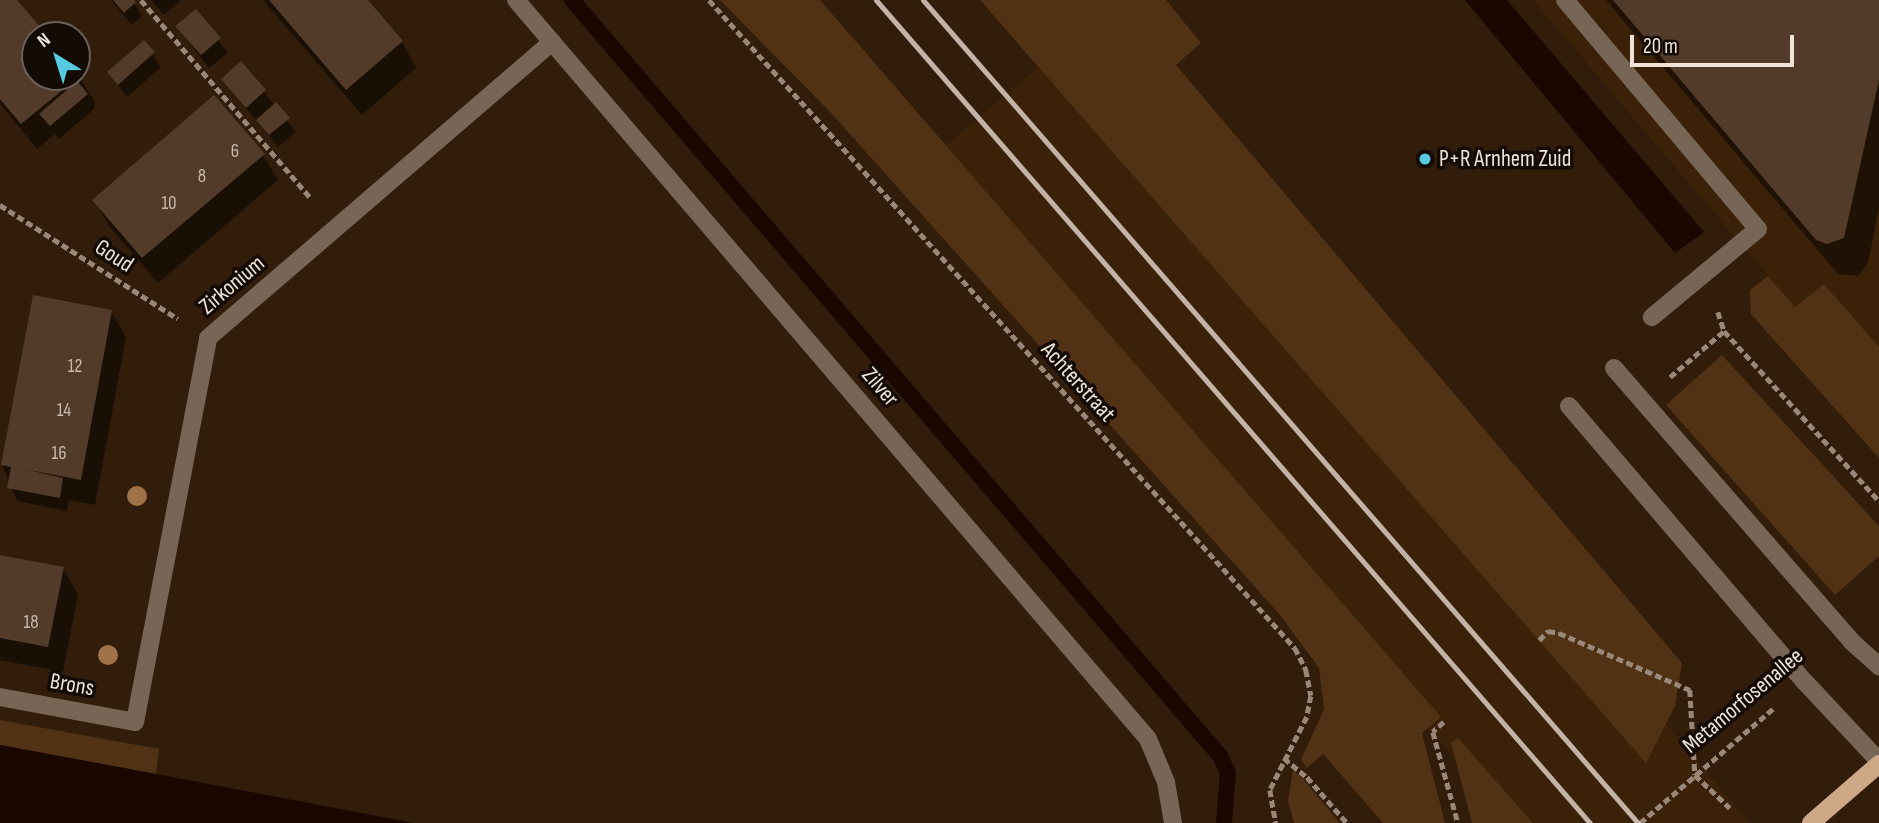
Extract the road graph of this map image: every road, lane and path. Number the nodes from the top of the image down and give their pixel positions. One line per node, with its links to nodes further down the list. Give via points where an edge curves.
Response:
1 (141, 0): 7 (path)
2 (516, 0): 5 (street, Zilver)
3 (709, 0): 20 (path, Achterstraat, via 1295,648 1311,696 1307,717)
4 (1565, 0): 8 (street, via 1758,229)
5 (552, 42): 7 (street, Zirkonium); 24 (street, Zilver, via 1148,739 1166,782)
6 (0, 205): 9 (path, Goud)
7 (337, 228): 9 (street, Zirkonium)
8 (1652, 317)
9 (208, 338): 18 (street, Zirkonium)
10 (1614, 369): 11 (street)
11 (1642, 401): 13 (path, via 1724,331); 15 (street, via 1851,641)
12 (1569, 406): 16 (street)
13 (1879, 501)
14 (1539, 640): 22 (path, via 1548,631 1559,633 1690,690)
15 (1879, 666)
16 (1805, 682): 21 (street); 22 (path, Metamorfosenallee)
17 (0, 697): 18 (street, Brons)
18 (135, 722)
19 (1444, 722): 27 (path, via 1433,732)
20 (1284, 758): 25 (path, Achterstraat, via 1270,790); 26 (path)
21 (1879, 763): 29 (main road)
22 (1695, 775): 23 (path); 28 (path, Metamorfosenallee)
23 (1730, 808)
24 (1173, 823)
25 (1276, 823)
26 (1347, 823)
27 (1458, 823)
28 (1640, 823)
29 (1811, 823)

